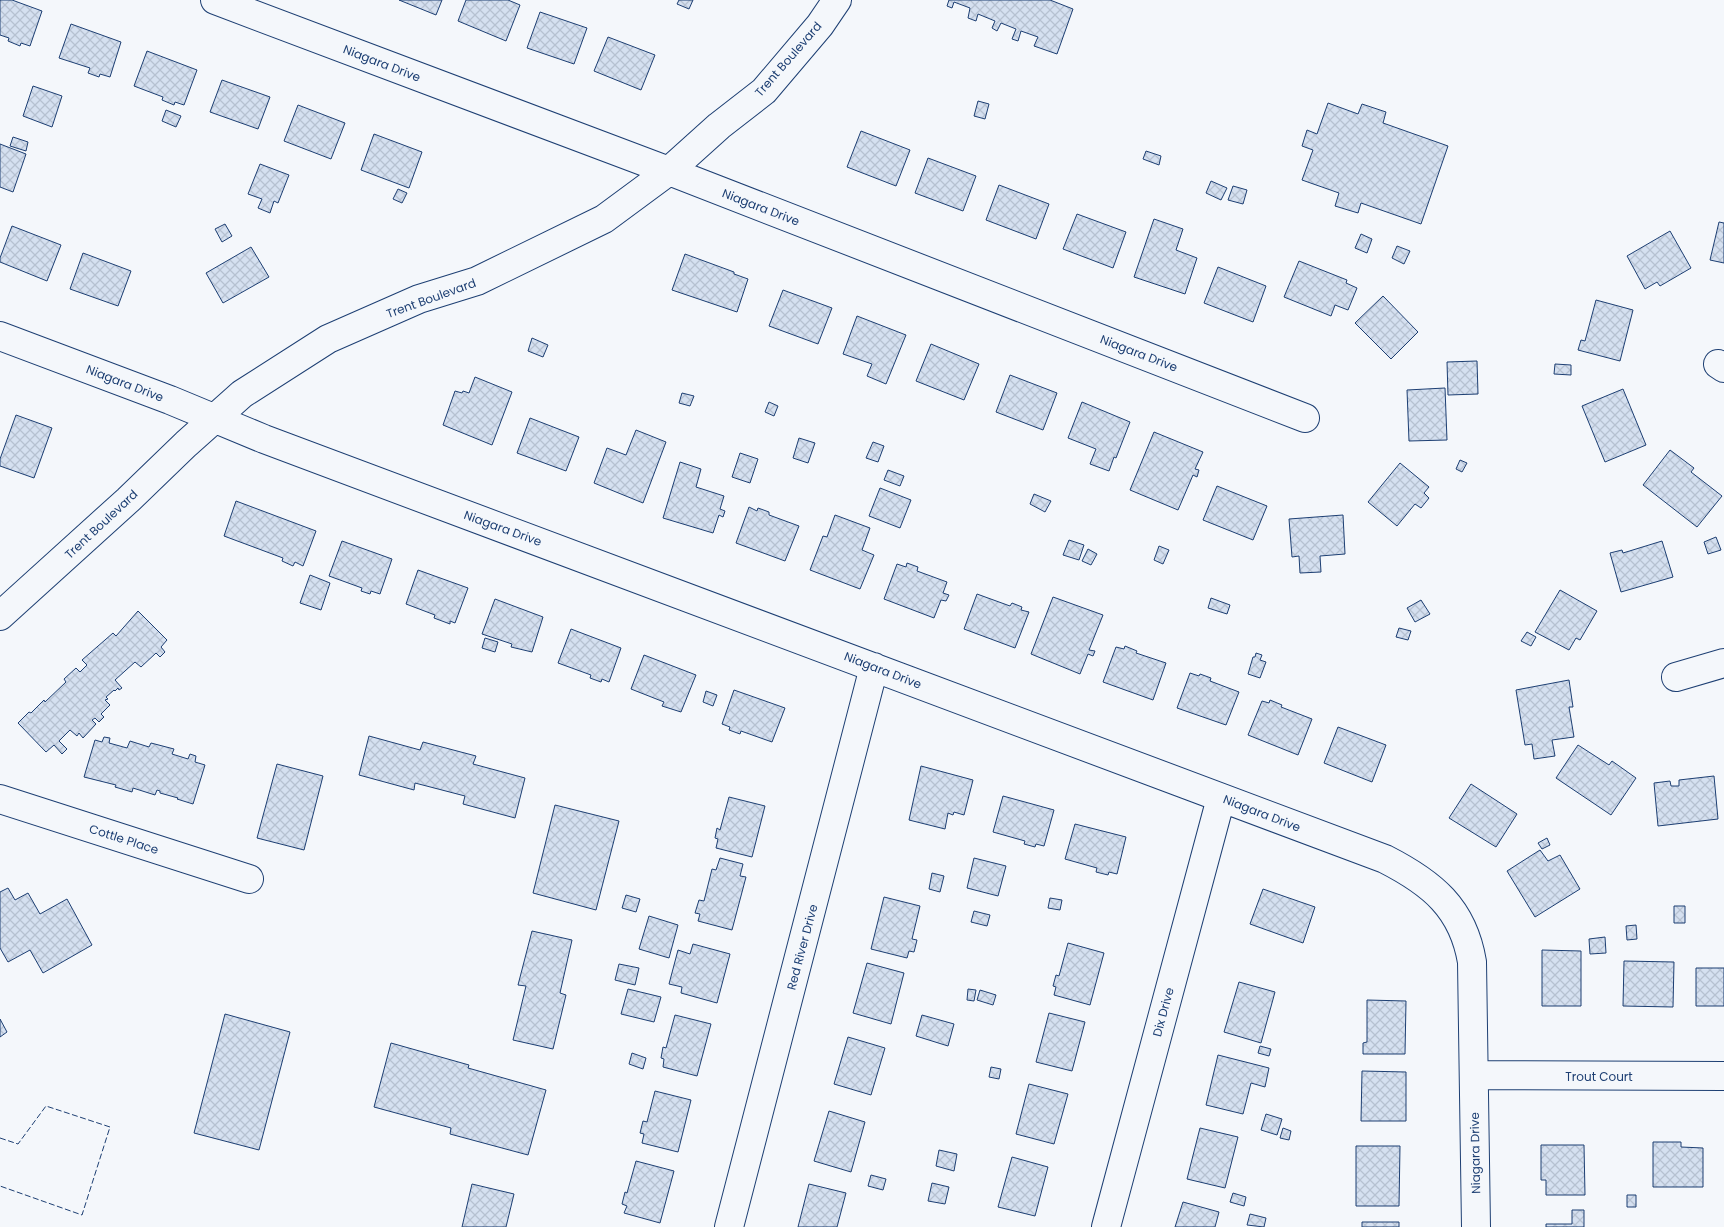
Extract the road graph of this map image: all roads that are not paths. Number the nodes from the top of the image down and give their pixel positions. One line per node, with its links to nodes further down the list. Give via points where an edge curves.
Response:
1 (215, 0): 3 (street, Niagara Drive)
2 (837, 0): 3 (street, Trent Boulevard, via 764,91)
3 (669, 171): 5 (street, Niagara Drive); 6 (street, Trent Boulevard, via 604,219 540,251 477,281 419,299 328,339 242,394)
4 (0, 336): 6 (street, Niagara Drive)
5 (1305, 418)
6 (213, 419): 7 (street, Trent Boulevard); 9 (street, Niagara Drive)
7 (0, 616)
8 (1724, 663): 10 (street)
9 (874, 667): 11 (street, Niagara Drive); 16 (street, Red River Drive)
10 (1676, 677)
11 (1221, 798): 14 (street, Niagara Drive, via 1385,859 1411,872 1449,906 1464,930 1472,962); 17 (street, Dix Drive)
12 (0, 800): 13 (street, Cottle Place)
13 (249, 879)
14 (1474, 1075): 15 (street, Trout Court); 18 (street, Niagara Drive)
15 (1724, 1076)
16 (729, 1227)
17 (1106, 1227)
18 (1476, 1227)

